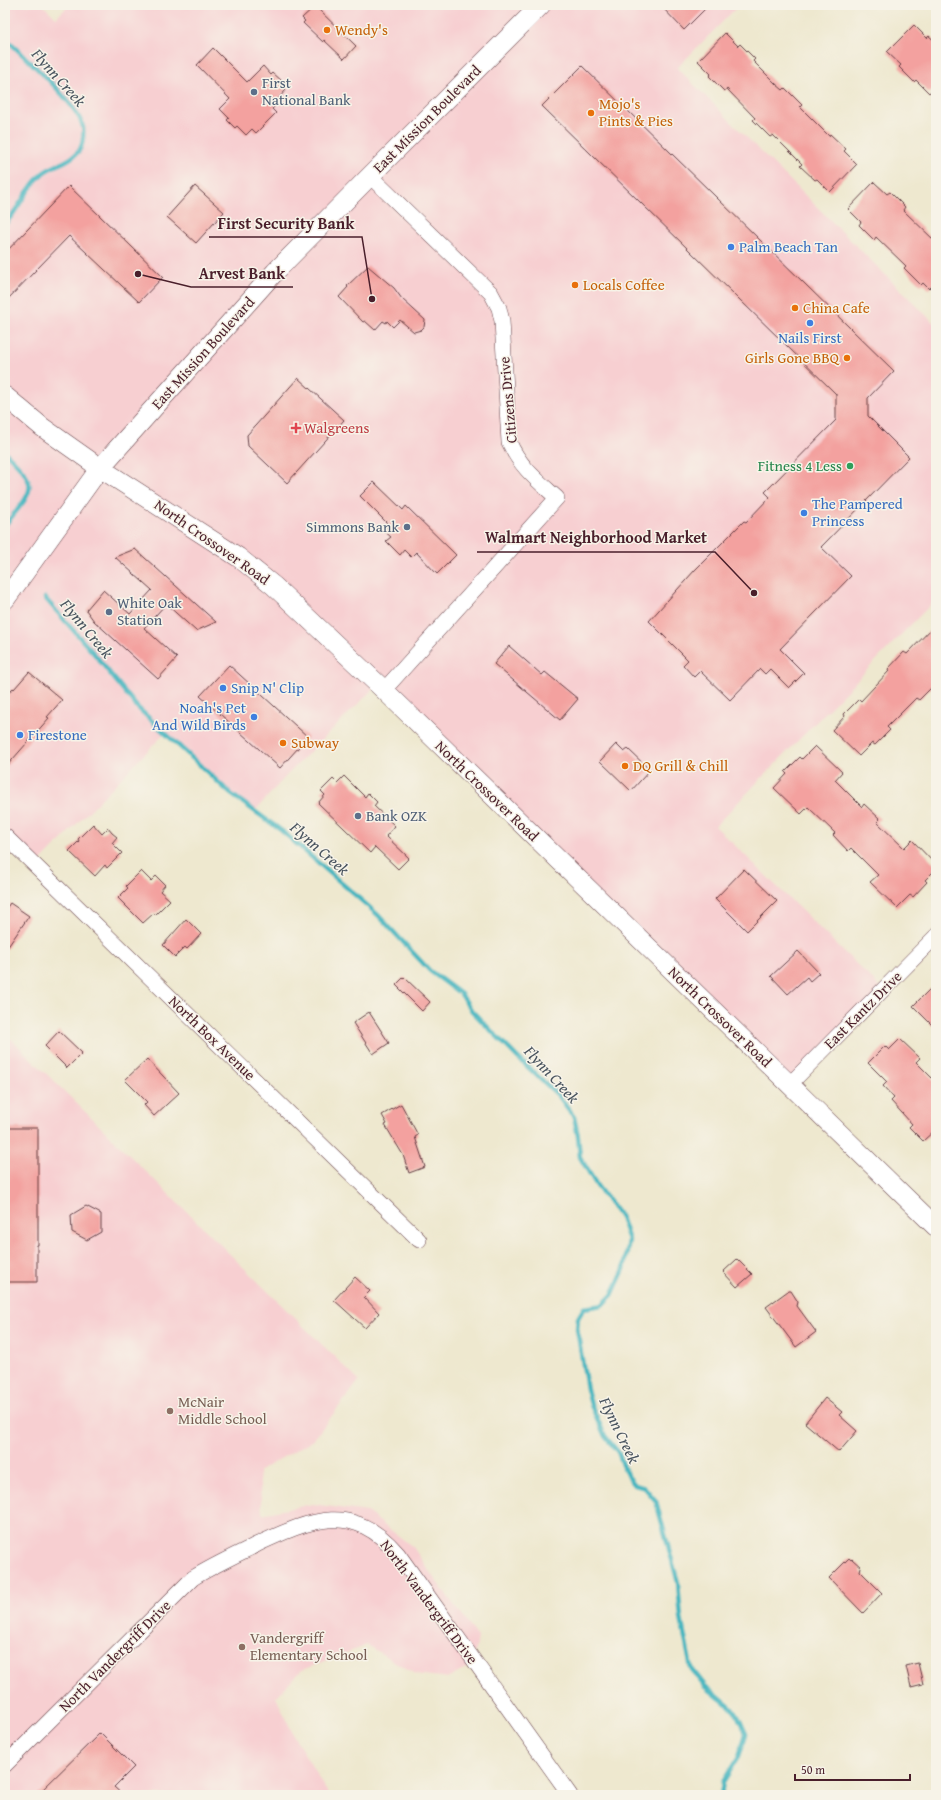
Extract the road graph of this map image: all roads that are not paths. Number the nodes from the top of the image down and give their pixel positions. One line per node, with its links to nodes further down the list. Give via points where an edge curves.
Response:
1 (541, 5): 2 (main road, East Mission Boulevard)
2 (370, 176): 4 (main road, East Mission Boulevard, via 275,272); 6 (street, Citizens Drive, via 492,293 500,308 502,321 509,442 516,458 527,471 557,498)
3 (5, 396): 4 (main road, North Crossover Road)
4 (100, 468): 5 (main road, East Mission Boulevard); 6 (main road, North Crossover Road, via 238,557 274,586)
5 (5, 600)
6 (384, 690): 9 (main road, North Crossover Road)
7 (5, 836): 11 (street, North Box Avenue)
8 (936, 936): 9 (street, East Kantz Drive)
9 (790, 1084): 10 (main road, North Crossover Road)
10 (936, 1227)
11 (419, 1240)
12 (5, 1765): 13 (street, North Vandergriff Drive, via 193,1578 293,1528 333,1519 357,1524 386,1540)
13 (570, 1795)

